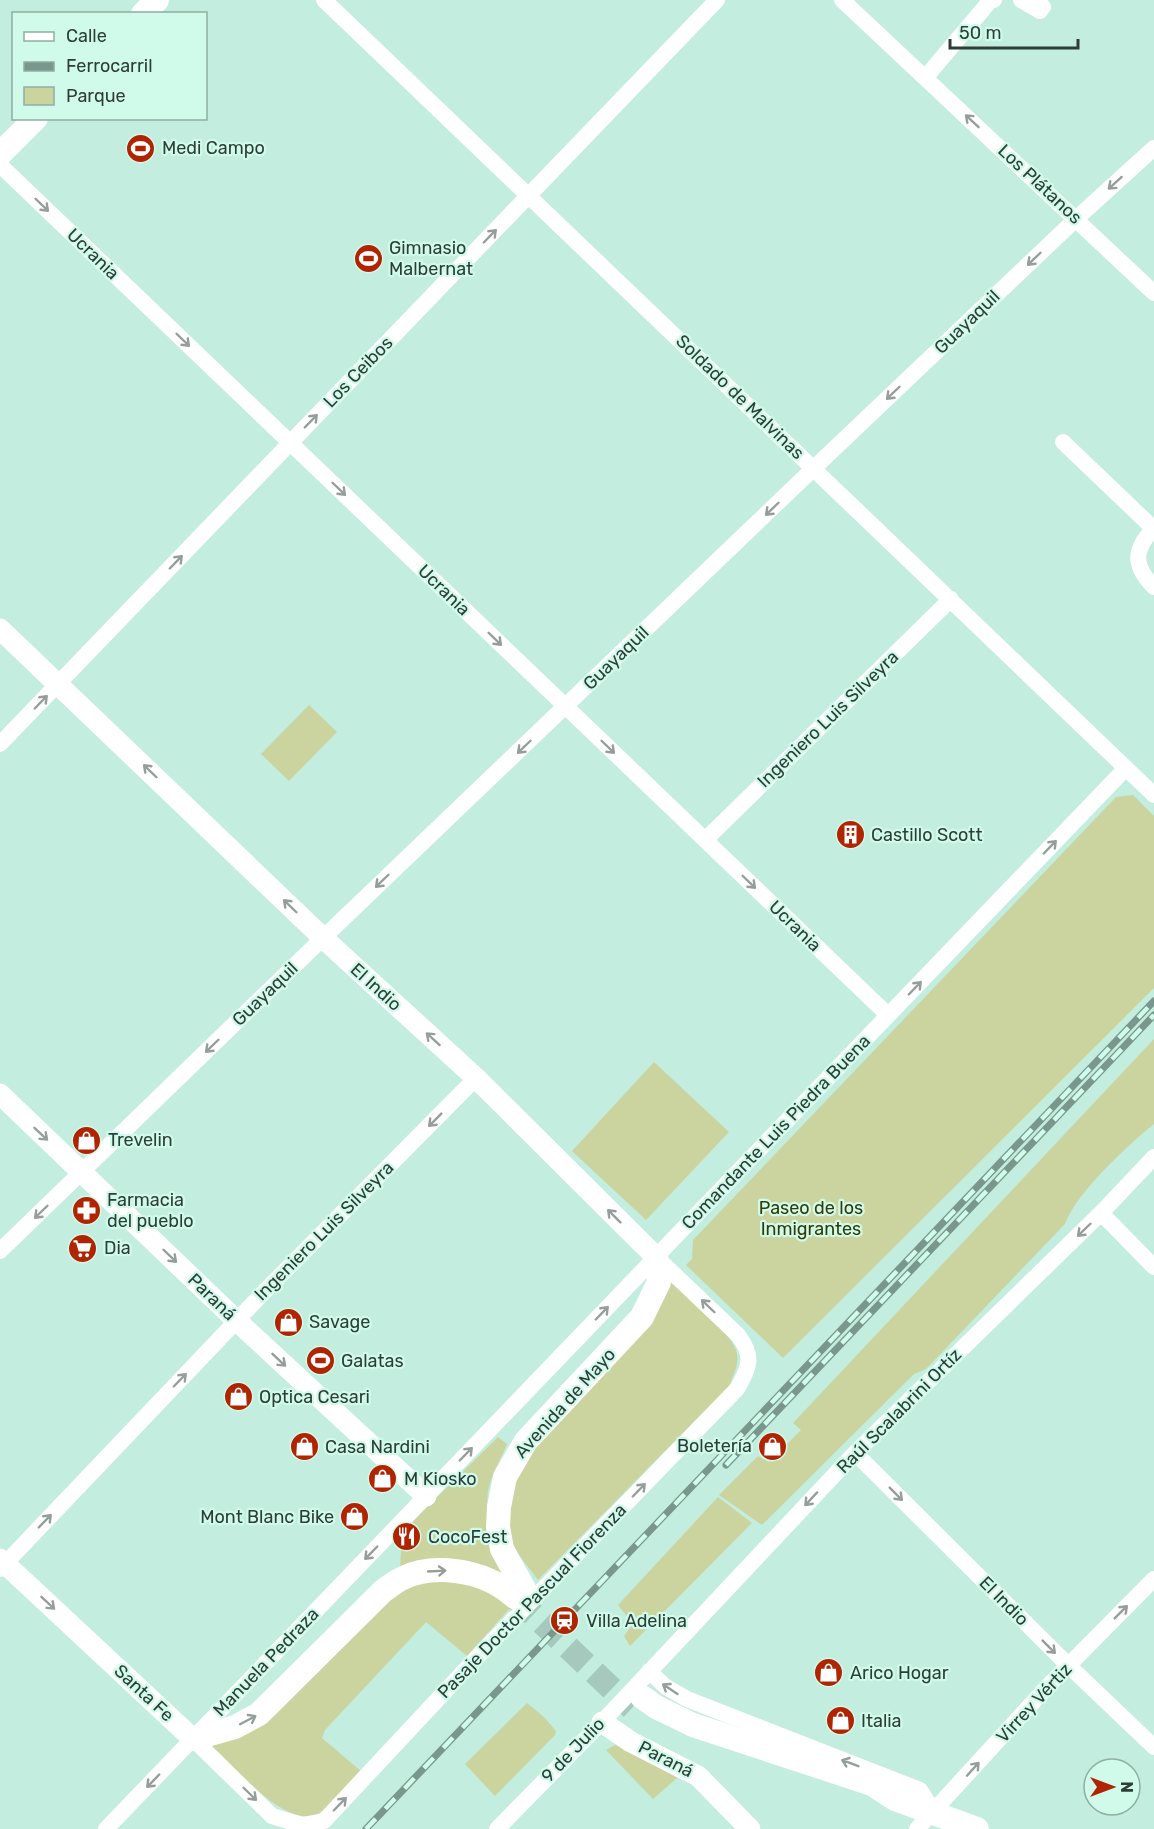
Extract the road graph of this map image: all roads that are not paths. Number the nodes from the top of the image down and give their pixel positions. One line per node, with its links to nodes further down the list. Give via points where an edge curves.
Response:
1 (157, 0): 8 (main road)
2 (324, 0): 14 (street, Soldado de Malvinas)
3 (717, 0): 14 (street, Los Ceibos)
4 (842, 0): 9 (street, Los Plátanos)
5 (992, 0): 9 (street)
6 (1021, 0): 7 (street, via 1040,11 1043,7)
7 (1037, 0)
8 (145, 12)
9 (925, 78): 15 (street, Los Plátanos, one-way to 9)
10 (34, 120): 12 (main road)
11 (1154, 148): 15 (street, Guayaquil, one-way to 15)
12 (0, 154)
13 (0, 165): 17 (street, Ucrania, one-way to 17)
14 (529, 195): 17 (street, Los Ceibos, one-way to 14); 19 (street, Soldado de Malvinas)
15 (1077, 218): 16 (street, Los Plátanos); 19 (street, Guayaquil, one-way to 19)
16 (1154, 293)
17 (291, 442): 24 (street, Los Ceibos, one-way to 17); 25 (street, Ucrania, one-way to 25)
18 (1063, 442): 20 (street)
19 (814, 468): 22 (street, Soldado de Malvinas); 25 (street, Guayaquil, one-way to 25)
20 (1154, 528): 21 (street, via 1143,540 1137,559 1142,575)
21 (1154, 586)
22 (951, 599): 27 (street, Soldado de Malvinas); 29 (street, Ingeniero Luis Silveyra)
23 (0, 629): 24 (street, El Indio)
24 (58, 684): 26 (street, Los Ceibos, one-way to 24); 30 (street, El Indio, one-way to 24)
25 (566, 707): 29 (street, Ucrania, one-way to 29); 30 (street, Guayaquil, one-way to 30)
26 (0, 744)
27 (1126, 768): 28 (street, Soldado de Malvinas); 31 (street, Comandante Luis Piedra Buena, one-way to 27)
28 (1154, 795)
29 (705, 840): 31 (street, Ucrania, one-way to 31)
30 (323, 938): 32 (street, El Indio, one-way to 30); 35 (street, Guayaquil, one-way to 35)
31 (888, 1015): 38 (street, Comandante Luis Piedra Buena)
32 (476, 1078): 38 (street, El Indio, one-way to 32); 40 (street, Ingeniero Luis Silveyra, one-way to 40)
33 (0, 1094): 35 (street, Paraná, one-way to 35)
34 (1154, 1157): 36 (street, Raúl Scalabrini Ortíz)
35 (82, 1172): 37 (street, Guayaquil, one-way to 37); 40 (street, Paraná, one-way to 40)
36 (1101, 1213): 39 (street); 42 (street, Raúl Scalabrini Ortíz, one-way to 42)
37 (0, 1251)
38 (656, 1257): 41 (street, El Indio, one-way to 38); 43 (street, Comandante Luis Piedra Buena, one-way to 38); 50 (main road, Avenida de Mayo, one-way to 38, via 235,1727 259,1714 383,1591 403,1578 443,1570 469,1574 520,1593 502,1549 498,1527 505,1477 526,1441 642,1317 659,1282)
39 (1154, 1267)
40 (237, 1321): 43 (street, Paraná, one-way to 43); 44 (street, Ingeniero Luis Silveyra, one-way to 40)
41 (748, 1349): 53 (street, Pasaje Doctor Pascual Fiorenza, one-way to 41, via 302,1825 324,1821 358,1786 737,1389 747,1372)
42 (855, 1453): 46 (street, El Indio, one-way to 46); 47 (street, Raúl Scalabrini Ortíz, one-way to 47)
43 (426, 1496): 50 (street, Manuela Pedraza, one-way to 50)
44 (2, 1564): 50 (street, Santa Fe, one-way to 50)
45 (1154, 1579): 46 (street, Virrey Vértiz, one-way to 45)
46 (1068, 1665): 51 (street, El Indio); 52 (street, Virrey Vértiz, one-way to 46)
47 (649, 1671): 49 (street, 9 de Julio); 52 (street, one-way to 47, via 920,1790 687,1699)
48 (637, 1702): 52 (main road, via 693,1725 872,1784 895,1799)
49 (602, 1722): 55 (street, 9 de Julio); 56 (street, Paraná, via 631,1742 698,1776)
50 (193, 1739): 53 (street, Santa Fe, one-way to 53, via 272,1816); 54 (street, Manuela Pedraza, one-way to 54)
51 (1154, 1747)
52 (933, 1812): 57 (street, Virrey Vértiz); 58 (main road)
53 (289, 1822)
54 (106, 1829)
55 (497, 1829)
56 (750, 1829)
57 (917, 1829)
58 (977, 1829)

